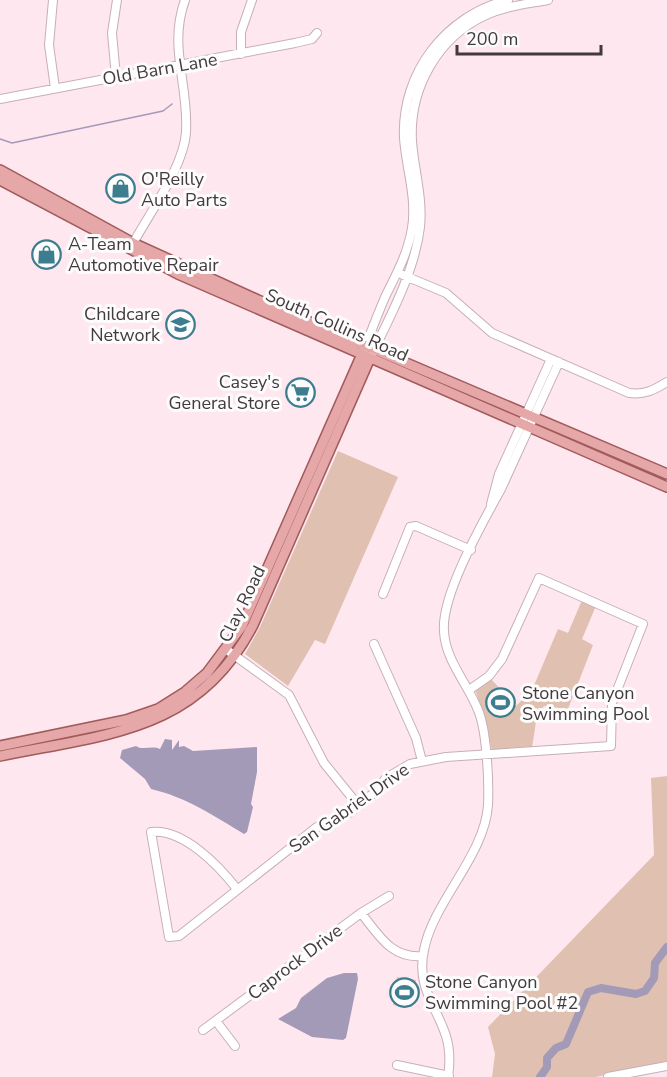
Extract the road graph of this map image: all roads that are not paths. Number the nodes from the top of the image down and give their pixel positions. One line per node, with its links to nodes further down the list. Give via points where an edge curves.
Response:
1 (53, 0): 11 (street, via 49,45)
2 (117, 0): 10 (street, via 112,33)
3 (184, 0): 9 (street, via 176,39)
4 (252, 0): 8 (street, via 241,32)
5 (548, 0): 6 (street)
6 (509, 2): 16 (street, via 466,27 425,67 410,92 405,145 421,206 420,230)
7 (317, 33): 8 (street, Old Barn Lane, via 312,39)
8 (241, 54): 9 (street, Old Barn Lane)
9 (179, 65): 10 (street, Old Barn Lane); 15 (street, via 187,112 184,145)
10 (116, 77): 11 (street, Old Barn Lane)
11 (55, 88): 12 (street, Old Barn Lane)
12 (0, 99)
13 (0, 170): 15 (main road, South Collins Road)
14 (0, 180): 15 (main road, South Collins Road)
15 (132, 246): 17 (main road, South Collins Road, via 178,274)
16 (402, 275): 17 (street); 18 (street, via 446,293 492,333)
17 (368, 352): 20 (main road, South Collins Road); 28 (main road, Clay Road, via 253,625)
18 (555, 361): 19 (street, via 629,393 652,391); 20 (street)
19 (667, 382)
20 (528, 420): 21 (main road, South Collins Road); 23 (main road, South Collins Road); 25 (street)
21 (653, 468): 22 (main road, South Collins Road); 23 (main road)
22 (667, 474)
23 (648, 478): 24 (main road, South Collins Road)
24 (667, 487)
25 (471, 550): 26 (street, via 416,526 410,527); 29 (street, via 448,603 443,631 451,657)
26 (383, 594)
27 (374, 644): 33 (street, via 416,738)
28 (231, 652): 30 (main road, Clay Road, via 158,709 126,720); 32 (main road, Clay Road, via 201,692 177,710 148,722); 34 (street, via 289,695 324,763)
29 (469, 690): 31 (street, via 482,720); 31 (street, San Gabriel Drive, via 502,659 539,578 643,624 612,703 611,746)
30 (0, 746)
31 (486, 754): 33 (street, San Gabriel Drive); 38 (street, via 488,805 480,837 429,935)
32 (0, 756)
33 (422, 761): 34 (street, San Gabriel Drive, via 386,778)
34 (358, 805): 35 (street, San Gabriel Drive, via 317,827)
35 (237, 889): 35 (street, San Gabriel Drive, via 180,936 169,937 151,832 161,831 201,852 220,867)
36 (389, 896): 37 (street, Caprock Drive)
37 (361, 913): 38 (street, via 396,953); 39 (street, Caprock Drive)
38 (423, 956): 44 (street, via 428,999 447,1038)
39 (216, 1021): 40 (street, Caprock Drive); 41 (street)
40 (203, 1030)
41 (235, 1046)
42 (397, 1065): 44 (street)
43 (667, 1066): 45 (street)
44 (449, 1076)
45 (608, 1077)

